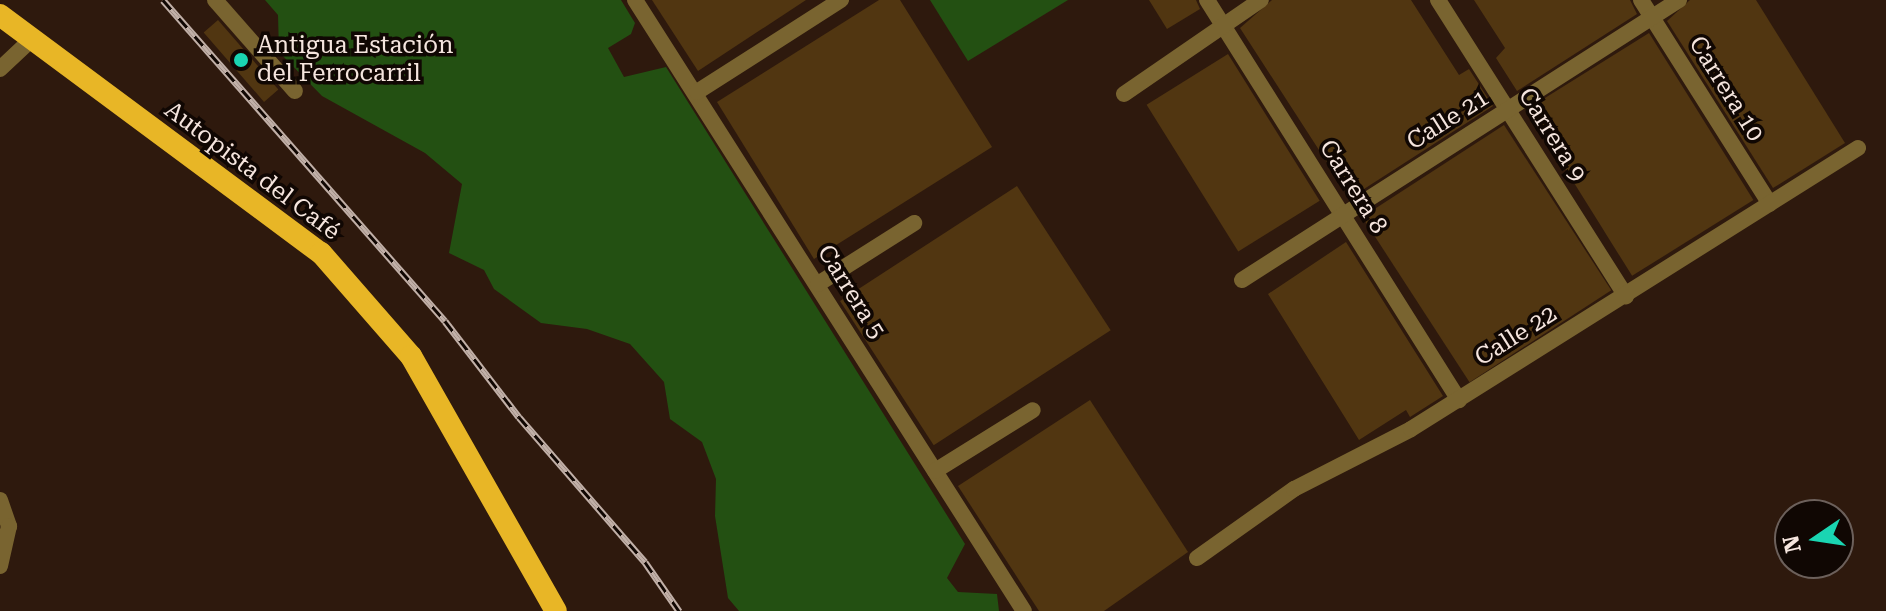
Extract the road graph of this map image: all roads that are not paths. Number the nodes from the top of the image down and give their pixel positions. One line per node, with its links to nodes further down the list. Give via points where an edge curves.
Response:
1 (215, 0): 14 (street)
2 (635, 0): 15 (street, Carrera 5)
3 (841, 0): 15 (street)
4 (1207, 0): 11 (street, Carrera 8)
5 (1261, 0): 11 (street)
6 (1438, 0): 17 (street, Carrera 9)
7 (1641, 0): 10 (street, Carrera 10)
8 (1679, 0): 10 (street, Calle 21)
9 (0, 15): 12 (highway, Autopista del Café)
10 (1652, 17): 17 (street, Calle 21); 19 (street, Carrera 10)
11 (1223, 25): 16 (street); 20 (street, Carrera 8)
12 (33, 38): 13 (street); 31 (highway, Autopista del Café, via 321,253 411,356)
13 (0, 69)
14 (295, 91)
15 (697, 92): 23 (street, Carrera 5)
16 (1124, 94)
17 (1508, 110): 20 (street, Calle 21); 24 (street, Carrera 9)
18 (1858, 148): 19 (street, Calle 22)
19 (1770, 204): 24 (street, Calle 22)
20 (1342, 215): 22 (street, Calle 21); 25 (street, Carrera 8)
21 (914, 223): 23 (street)
22 (1242, 280)
23 (818, 284): 27 (street, Carrera 5)
24 (1626, 296): 25 (street, Calle 22)
25 (1459, 400): 29 (street, Calle 22, via 1294,489)
26 (1033, 410): 27 (street)
27 (935, 471): 32 (street, Carrera 5)
28 (0, 500): 30 (street, via 9,526)
29 (1197, 558)
30 (0, 566)
31 (556, 611)
32 (1024, 611)

